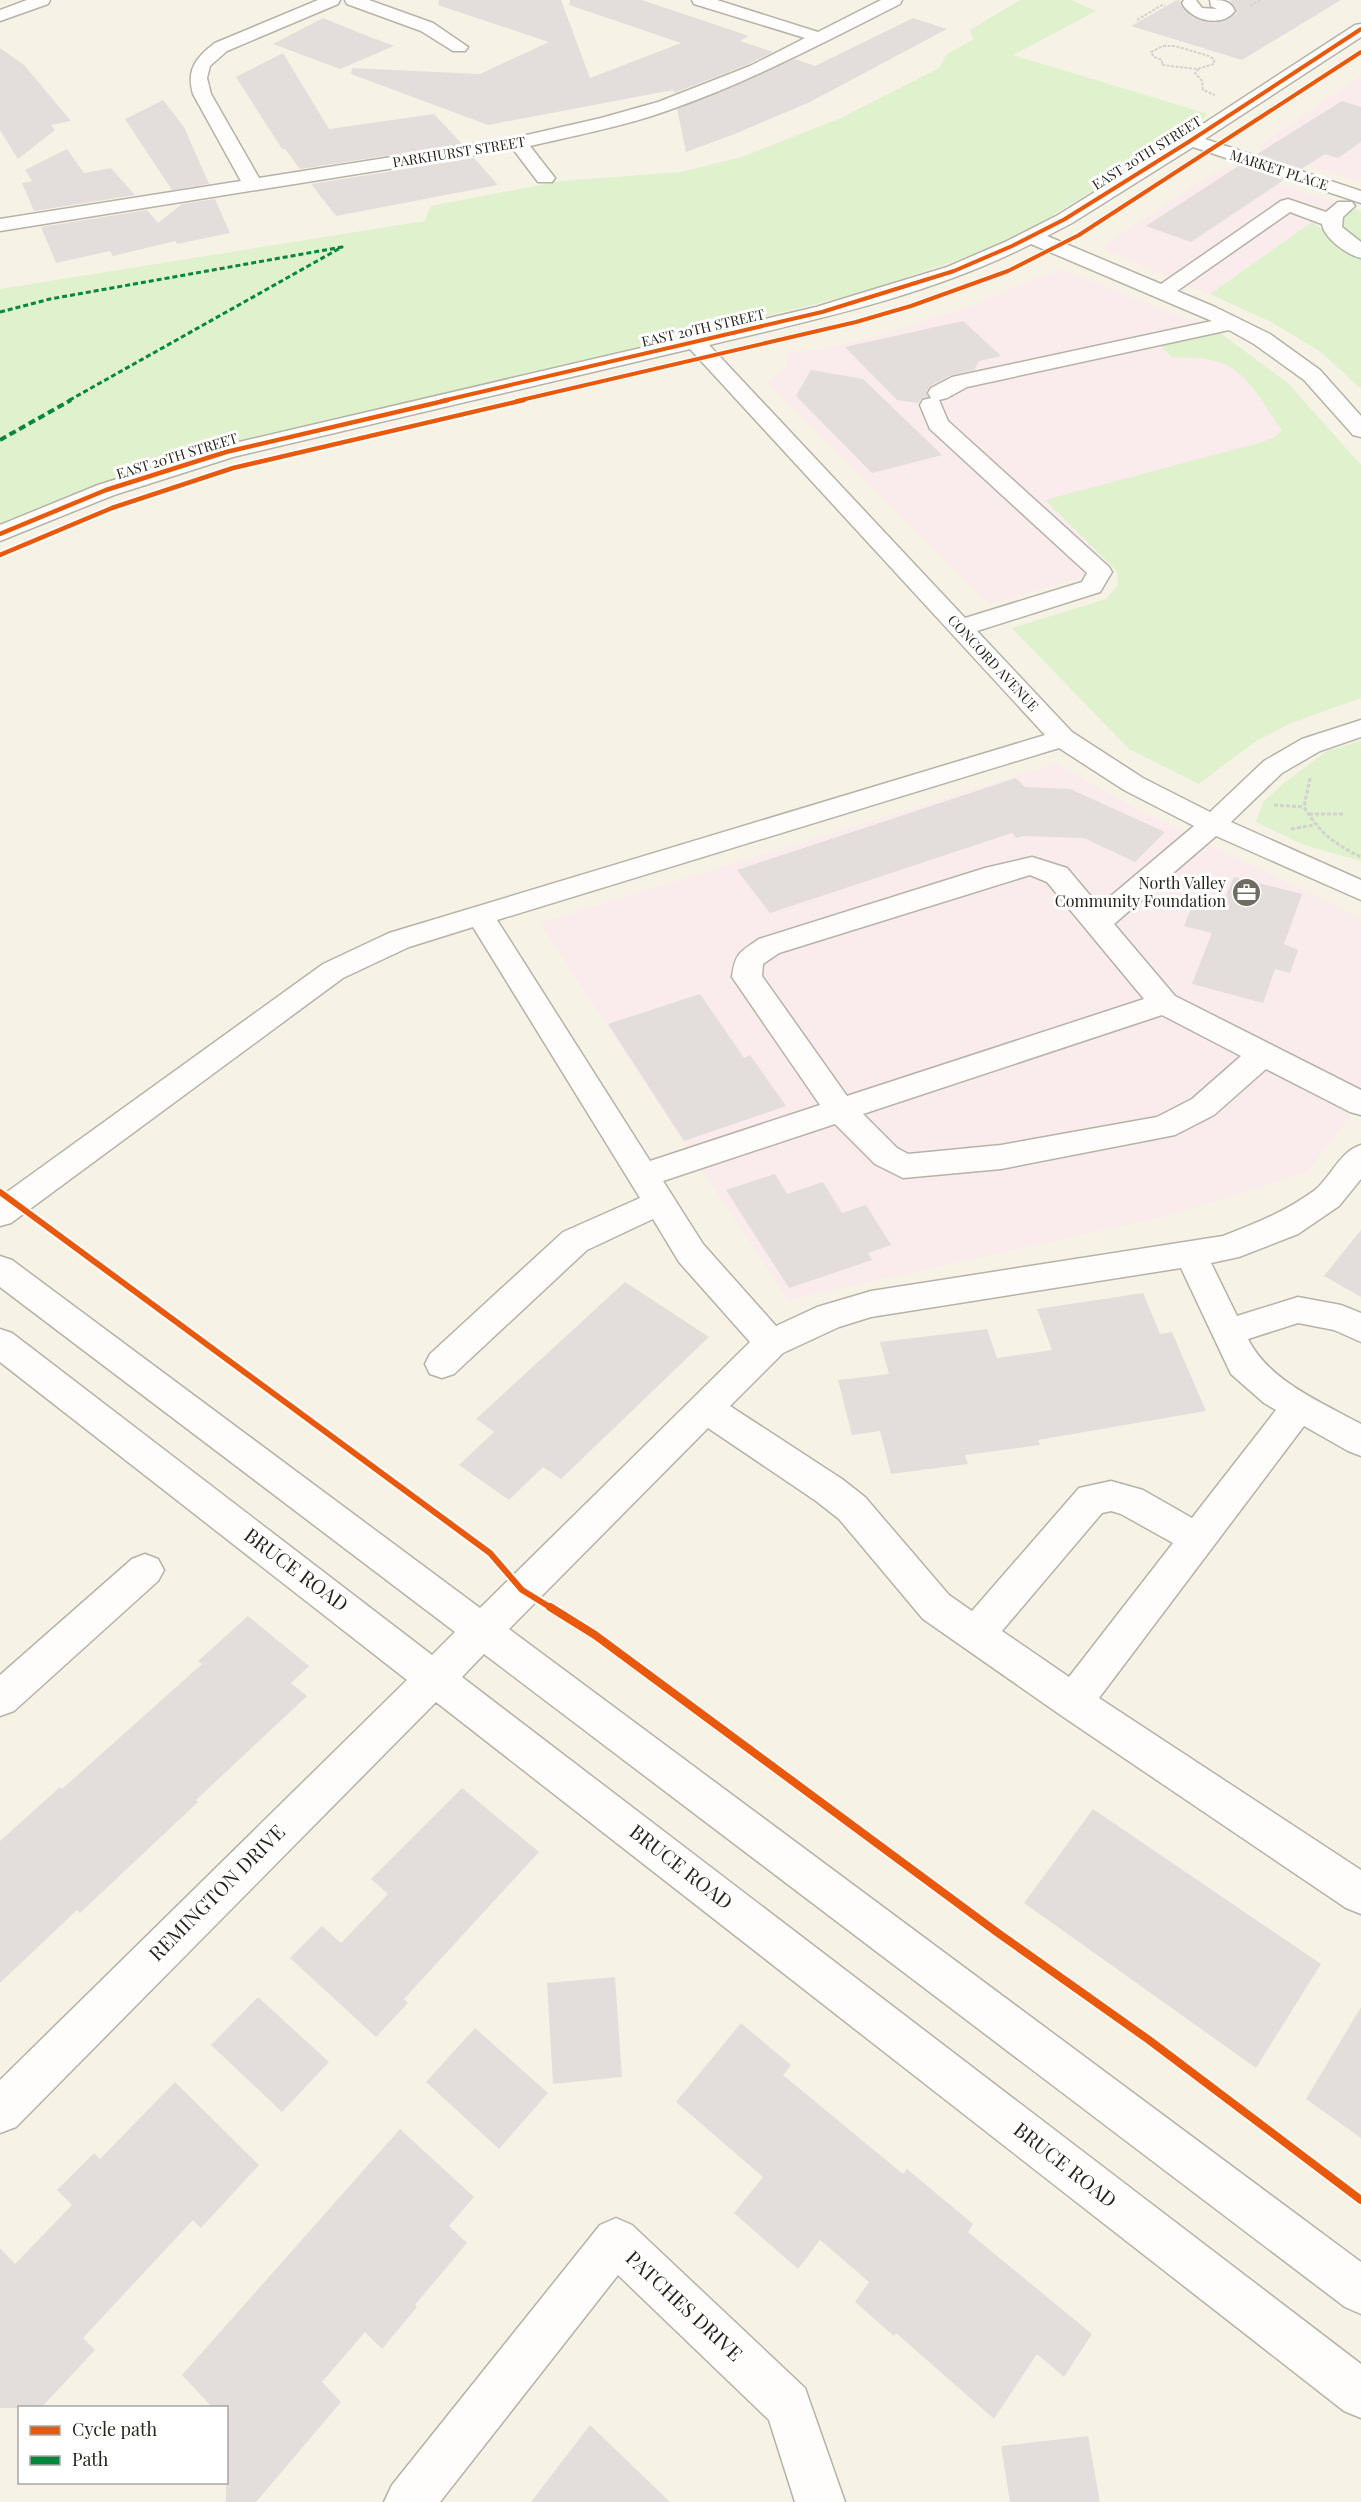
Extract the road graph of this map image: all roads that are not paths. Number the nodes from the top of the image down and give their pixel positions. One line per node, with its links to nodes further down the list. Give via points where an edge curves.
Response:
1 (42, 0): 8 (street)
2 (332, 0): 17 (street, via 221,47 199,68 197,80 202,94)
3 (353, 0): 11 (street, via 428,27)
4 (700, 0): 10 (street)
5 (894, 0): 10 (street, PARKHURST STREET)
6 (1186, 1): 7 (street, via 1196,12 1219,15 1227,11)
7 (1219, 1)
8 (0, 16)
9 (1361, 28): 13 (street, EAST 20TH STREET)
10 (818, 38): 14 (street, PARKHURST STREET, via 706,91 605,123)
11 (459, 47)
12 (1361, 52): 15 (street, EAST 20TH STREET)
13 (1230, 103): 15 (street, EAST 20TH STREET, via 1237,118); 21 (street, EAST 20TH STREET, via 1082,208)
14 (518, 143): 16 (street); 17 (street, PARKHURST STREET)
15 (1205, 146): 18 (street, MARKET PLACE); 22 (street, EAST 20TH STREET)
16 (545, 178)
17 (253, 185): 20 (street, PARKHURST STREET)
18 (1360, 196): 19 (street)
19 (1330, 220): 23 (street, via 1333,231); 24 (street, via 1288,206)
20 (0, 225)
21 (1032, 237): 22 (street); 26 (street, EAST 20TH STREET, via 973,264 900,290)
22 (1057, 247): 24 (street); 26 (street, EAST 20TH STREET, via 986,280 856,322)
23 (1361, 252)
24 (1162, 292): 25 (street)
25 (1233, 323): 27 (street, via 1297,362); 31 (street, via 960,382 935,399 938,424 1100,572 1091,587)
26 (701, 349): 29 (street, EAST 20TH STREET, via 210,457 106,490); 30 (street, EAST 20TH STREET, via 233,468 112,508); 31 (street, CONCORD AVENUE)
27 (1353, 410): 28 (street)
28 (1361, 430)
29 (0, 534)
30 (0, 555)
31 (960, 628): 33 (street, CONCORD AVENUE)
32 (1361, 728): 34 (street, via 1311,745 1285,759)
33 (1063, 738): 34 (street, CONCORD AVENUE, via 1142,790); 36 (street)
34 (1214, 823): 35 (street, CONCORD AVENUE); 37 (street)
35 (1361, 891)
36 (481, 917): 43 (street); 45 (street, via 399,940 333,970)
37 (1098, 922): 38 (street); 41 (street, via 1057,875 1032,866 769,946 749,960 747,977)
38 (1164, 1003): 39 (street); 41 (street)
39 (1263, 1054): 40 (street); 41 (street, via 1203,1107 1164,1127 1000,1157 903,1166 886,1156)
40 (1361, 1104)
41 (840, 1110): 43 (street)
42 (1361, 1157): 46 (street, REMINGTON DRIVE, via 1328,1197 1286,1225 1227,1248)
43 (641, 1176): 44 (street)
44 (658, 1203): 50 (street, via 691,1253); 52 (street, via 575,1242)
45 (0, 1214)
46 (1190, 1253): 49 (street); 50 (street, REMINGTON DRIVE, via 871,1304 829,1316)
47 (0, 1269): 58 (street)
48 (1361, 1329): 49 (street, via 1341,1318 1298,1310)
49 (1227, 1332): 53 (street, via 1243,1364 1276,1393)
50 (771, 1343): 54 (street, REMINGTON DRIVE)
51 (3, 1350): 60 (street, BRUCE ROAD)
52 (442, 1364)
53 (1299, 1406): 55 (street); 56 (street)
54 (705, 1408): 58 (street, REMINGTON DRIVE); 59 (street, via 852,1508 936,1607)
55 (1361, 1441)
56 (1198, 1539): 59 (street, via 1130,1501 1111,1496 1092,1499); 62 (street)
57 (145, 1570): 61 (street)
58 (481, 1631): 60 (street, REMINGTON DRIVE); 65 (street)
59 (975, 1635): 62 (street)
60 (434, 1676): 64 (street, REMINGTON DRIVE); 66 (street, BRUCE ROAD)
61 (7, 1681)
62 (1073, 1702): 63 (street)
63 (1361, 1894)
64 (0, 2111)
65 (1361, 2291)
66 (1361, 2394)
67 (410, 2502): 68 (street, PATCHES DRIVE, via 616,2241 788,2405)
68 (820, 2502)

